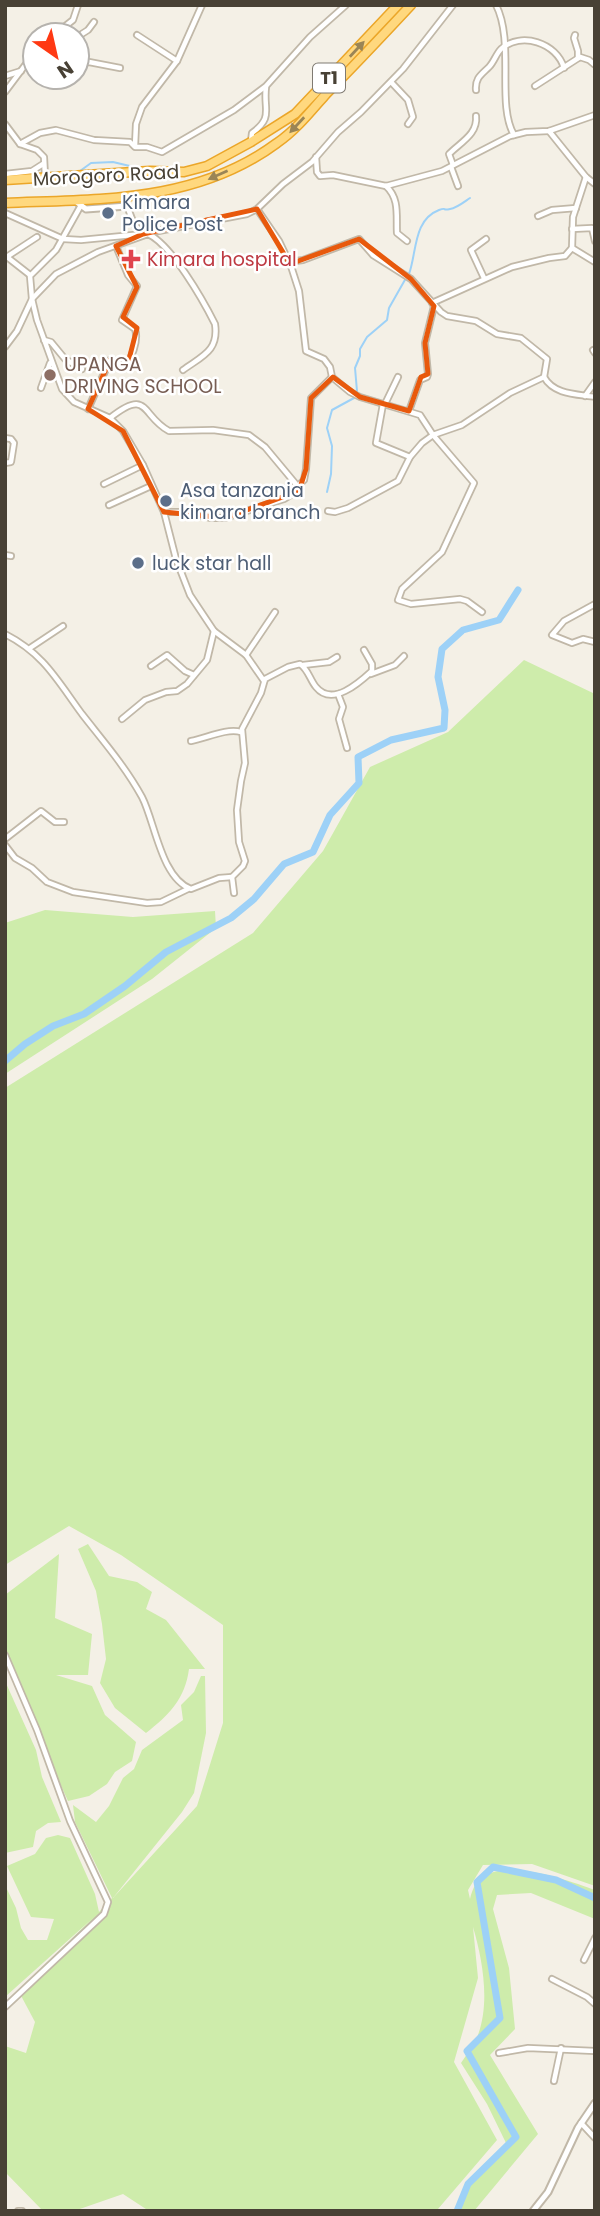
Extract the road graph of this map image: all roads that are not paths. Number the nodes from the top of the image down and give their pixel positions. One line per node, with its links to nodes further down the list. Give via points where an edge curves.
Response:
1 (202, 5): 13 (street)
2 (346, 5): 21 (street)
3 (398, 5): 28 (highway, Morogoro Road / T1, one-way to 3)
4 (411, 5): 46 (highway, Morogoro Road / T1, one-way to 46, via 278,143 199,183)
5 (453, 5): 20 (street)
6 (498, 6): 11 (street)
7 (93, 22): 8 (street)
8 (91, 25)
9 (137, 35): 13 (street)
10 (575, 35): 12 (street)
11 (505, 47): 17 (street, via 529,39 555,52); 23 (street, via 477,79); 32 (street, via 509,121)
12 (578, 58): 15 (street); 17 (street)
13 (177, 61): 35 (street, via 142,107)
14 (91, 62): 16 (street)
15 (595, 65)
16 (120, 68)
17 (564, 68): 22 (street)
18 (21, 71): 19 (street); 24 (street)
19 (5, 76)
20 (391, 82): 30 (street, via 410,104 413,117); 36 (street)
21 (266, 86): 27 (street); 35 (street, via 173,147 162,152)
22 (536, 86)
23 (476, 90)
24 (5, 92)
25 (595, 115): 31 (street)
26 (476, 116): 38 (street, via 471,133 449,154)
27 (267, 117): 28 (street); 33 (street, via 252,133)
28 (284, 122): 33 (highway, Morogoro Road / T1)
29 (5, 124): 34 (street)
30 (408, 124)
31 (549, 131): 32 (street); 40 (street)
32 (514, 135): 38 (street)
33 (251, 142): 41 (highway, Morogoro Road / T1, via 207,166 184,172)
34 (20, 144): 35 (street, via 56,130 94,140 130,142); 37 (street, via 41,153)
35 (135, 147)
36 (316, 158): 44 (street, via 320,176); 51 (street)
37 (44, 163): 39 (street, via 32,171); 41 (street)
38 (451, 167): 44 (street); 45 (street)
39 (5, 174)
40 (586, 177): 43 (street); 50 (street)
41 (47, 178): 42 (highway, Morogoro Road / T1)
42 (5, 180)
43 (595, 184)
44 (386, 186): 59 (street, via 396,202 397,233)
45 (458, 186)
46 (135, 197): 48 (highway, Morogoro Road / T1); 49 (highway)
47 (5, 203): 48 (highway, Morogoro Road / T1)
48 (77, 203): 49 (street, via 89,209); 57 (street)
49 (127, 206): 55 (street)
50 (576, 208): 53 (street); 54 (street)
51 (257, 209): 55 (street); 64 (street)
52 (5, 213): 57 (street)
53 (538, 216)
54 (572, 229): 60 (street, via 592,228); 62 (street)
55 (144, 234): 57 (street); 61 (street); 74 (street, via 160,241 172,256 215,324 212,349)
56 (37, 237): 63 (street)
57 (63, 239): 66 (street)
58 (486, 239): 67 (street, via 471,250)
59 (407, 241)
60 (595, 241)
61 (116, 246): 68 (street, via 63,270); 83 (street, via 137,286 122,320 135,329 134,349 126,367 110,361)
62 (572, 248): 65 (street); 67 (street, via 565,256 532,261)
63 (6, 258): 66 (street)
64 (289, 262): 69 (street, via 359,239 373,255 411,279); 75 (street, via 299,291 306,351 324,359)
65 (595, 262)
66 (30, 275): 68 (street)
67 (485, 278): 69 (street)
68 (32, 299): 70 (street); 71 (street)
69 (433, 304): 77 (street, via 447,316 466,317 491,331 521,338 547,359); 84 (street, via 425,343 428,376 420,380)
70 (44, 340): 72 (street); 73 (street)
71 (5, 347)
72 (51, 362): 79 (street); 83 (street, via 65,393)
73 (82, 369)
74 (183, 370)
75 (332, 377): 82 (street, via 349,392); 93 (street, via 311,398 306,469)
76 (398, 377): 82 (street)
77 (544, 377): 80 (street, via 566,393); 86 (street, via 462,425)
78 (595, 382): 80 (street)
79 (41, 388)
80 (585, 396): 81 (street)
81 (595, 397)
82 (384, 404): 84 (street); 88 (street, via 376,443)
83 (88, 409): 85 (street)
84 (409, 411): 86 (street, via 420,415)
85 (110, 418): 90 (street); 93 (street, via 126,405 137,404 169,431 250,435)
86 (433, 435): 88 (street); 99 (street, via 474,486 442,552 402,589 398,600 411,604 460,599)
87 (5, 438): 89 (street, via 14,443 11,462)
88 (410, 457): 95 (street, via 398,481 348,508)
89 (5, 463)
90 (143, 465): 91 (street); 92 (street)
91 (104, 484)
92 (151, 486): 94 (street); 96 (street)
93 (298, 486): 96 (street, via 299,491 291,496 230,517)
94 (109, 505)
95 (328, 511)
96 (163, 512): 101 (street, via 188,592)
97 (595, 604): 103 (street, via 564,621 552,635 572,643 583,639)
98 (275, 612): 106 (street)
99 (482, 612)
100 (62, 626): 104 (street)
101 (214, 631): 106 (street); 111 (street, via 207,660)
102 (5, 634): 104 (street)
103 (595, 642)
104 (30, 648): 123 (street, via 104,738 131,779 168,864)
105 (364, 650): 112 (street, via 372,666)
106 (246, 655): 113 (street)
107 (404, 656): 112 (street, via 395,665)
108 (337, 657): 109 (street)
109 (302, 665): 113 (street, via 288,667); 114 (street, via 320,691)
110 (150, 666): 111 (street, via 166,655)
111 (194, 675): 115 (street, via 180,689 145,700)
112 (367, 676): 114 (street)
113 (264, 681): 116 (street)
114 (338, 694): 118 (street)
115 (122, 719)
116 (241, 732): 117 (street); 122 (street, via 245,763 237,810 245,861)
117 (191, 741)
118 (347, 748)
119 (64, 822): 120 (street, via 55,822 41,811)
120 (5, 839)
121 (5, 845): 123 (street, via 47,882 73,892 147,903 161,902)
122 (232, 877): 123 (street); 124 (street)
123 (188, 889)
124 (234, 893)
125 (5, 1655): 130 (street, via 70,1821 108,1902 104,1914)
126 (595, 1938): 127 (street)
127 (584, 1960)
128 (552, 1979): 129 (street)
129 (595, 2004)
130 (5, 2007)
131 (561, 2048): 132 (street); 133 (street); 134 (street)
132 (595, 2051)
133 (499, 2053)
134 (554, 2081)
135 (595, 2103): 136 (street)
136 (582, 2123): 137 (street); 138 (street, via 548,2192)
137 (595, 2138)
138 (533, 2211)

